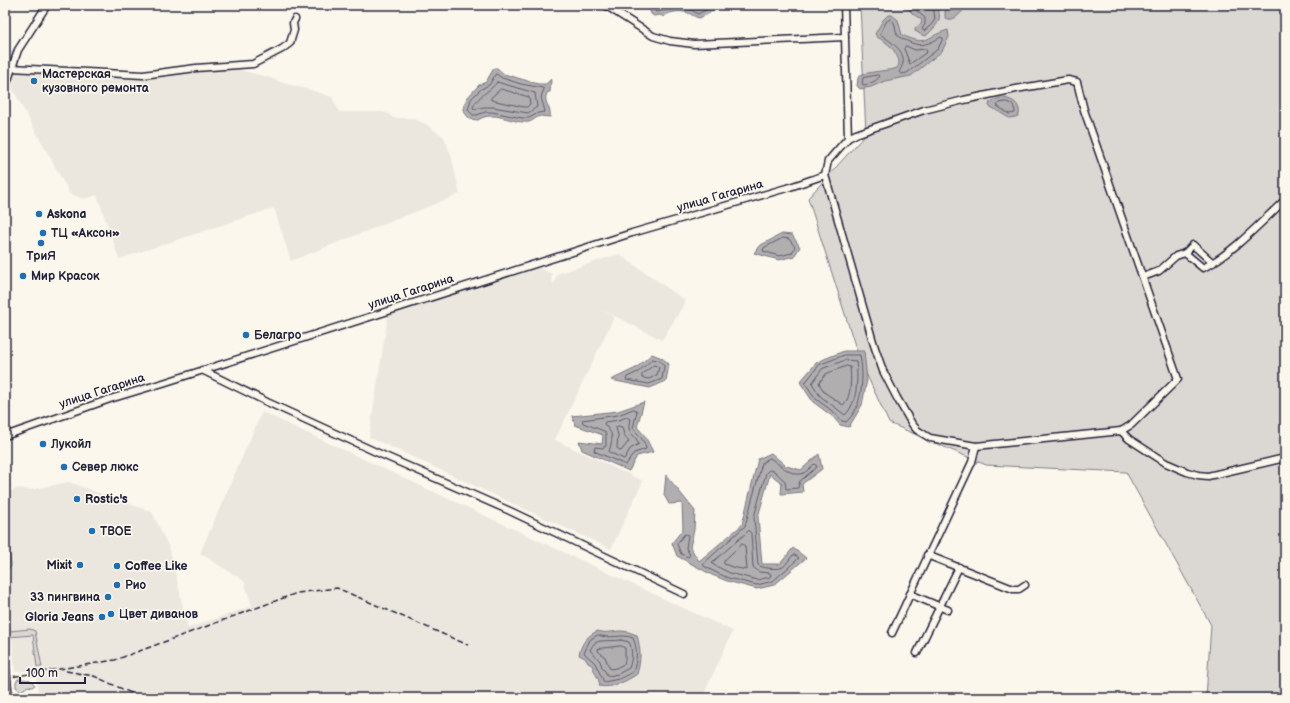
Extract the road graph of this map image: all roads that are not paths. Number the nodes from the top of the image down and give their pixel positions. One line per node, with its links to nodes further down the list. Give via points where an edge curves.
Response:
1 (47, 5): 6 (street, via 18,50)
2 (605, 5): 5 (street, via 653,36 670,41 694,44)
3 (844, 5): 5 (street)
4 (295, 19): 6 (street, via 290,42 253,64 143,75)
5 (845, 37): 8 (street)
6 (11, 68): 7 (street)
7 (6, 83)
8 (848, 138): 9 (street, via 828,161); 13 (street, via 924,110 964,100 1068,80 1077,82 1084,110)
9 (825, 175): 14 (street, улица Гагарина, via 632,233); 17 (street, via 874,345 897,398 912,424 923,434 938,440)
10 (1285, 200): 12 (street)
11 (1185, 253): 12 (street, via 1203,268); 12 (street, via 1193,245); 13 (street, via 1176,256 1159,270)
12 (1212, 263)
13 (1142, 277): 15 (street, via 1178,379)
14 (202, 370): 16 (street, улица Гагарина, via 110,398); 22 (street)
15 (1121, 432): 17 (street); 18 (street, via 1166,463 1198,475 1208,476)
16 (5, 436)
17 (976, 446): 19 (street, via 972,462)
18 (1285, 458)
19 (927, 555): 20 (street); 23 (street)
20 (959, 567): 21 (street, via 1013,589); 24 (street)
21 (1025, 585)
22 (684, 594)
23 (910, 594): 24 (street); 26 (street)
24 (940, 607): 25 (street); 27 (street)
25 (948, 610)
26 (892, 632)
27 (917, 653)
28 (5, 669): 29 (main road)
29 (8, 698)

